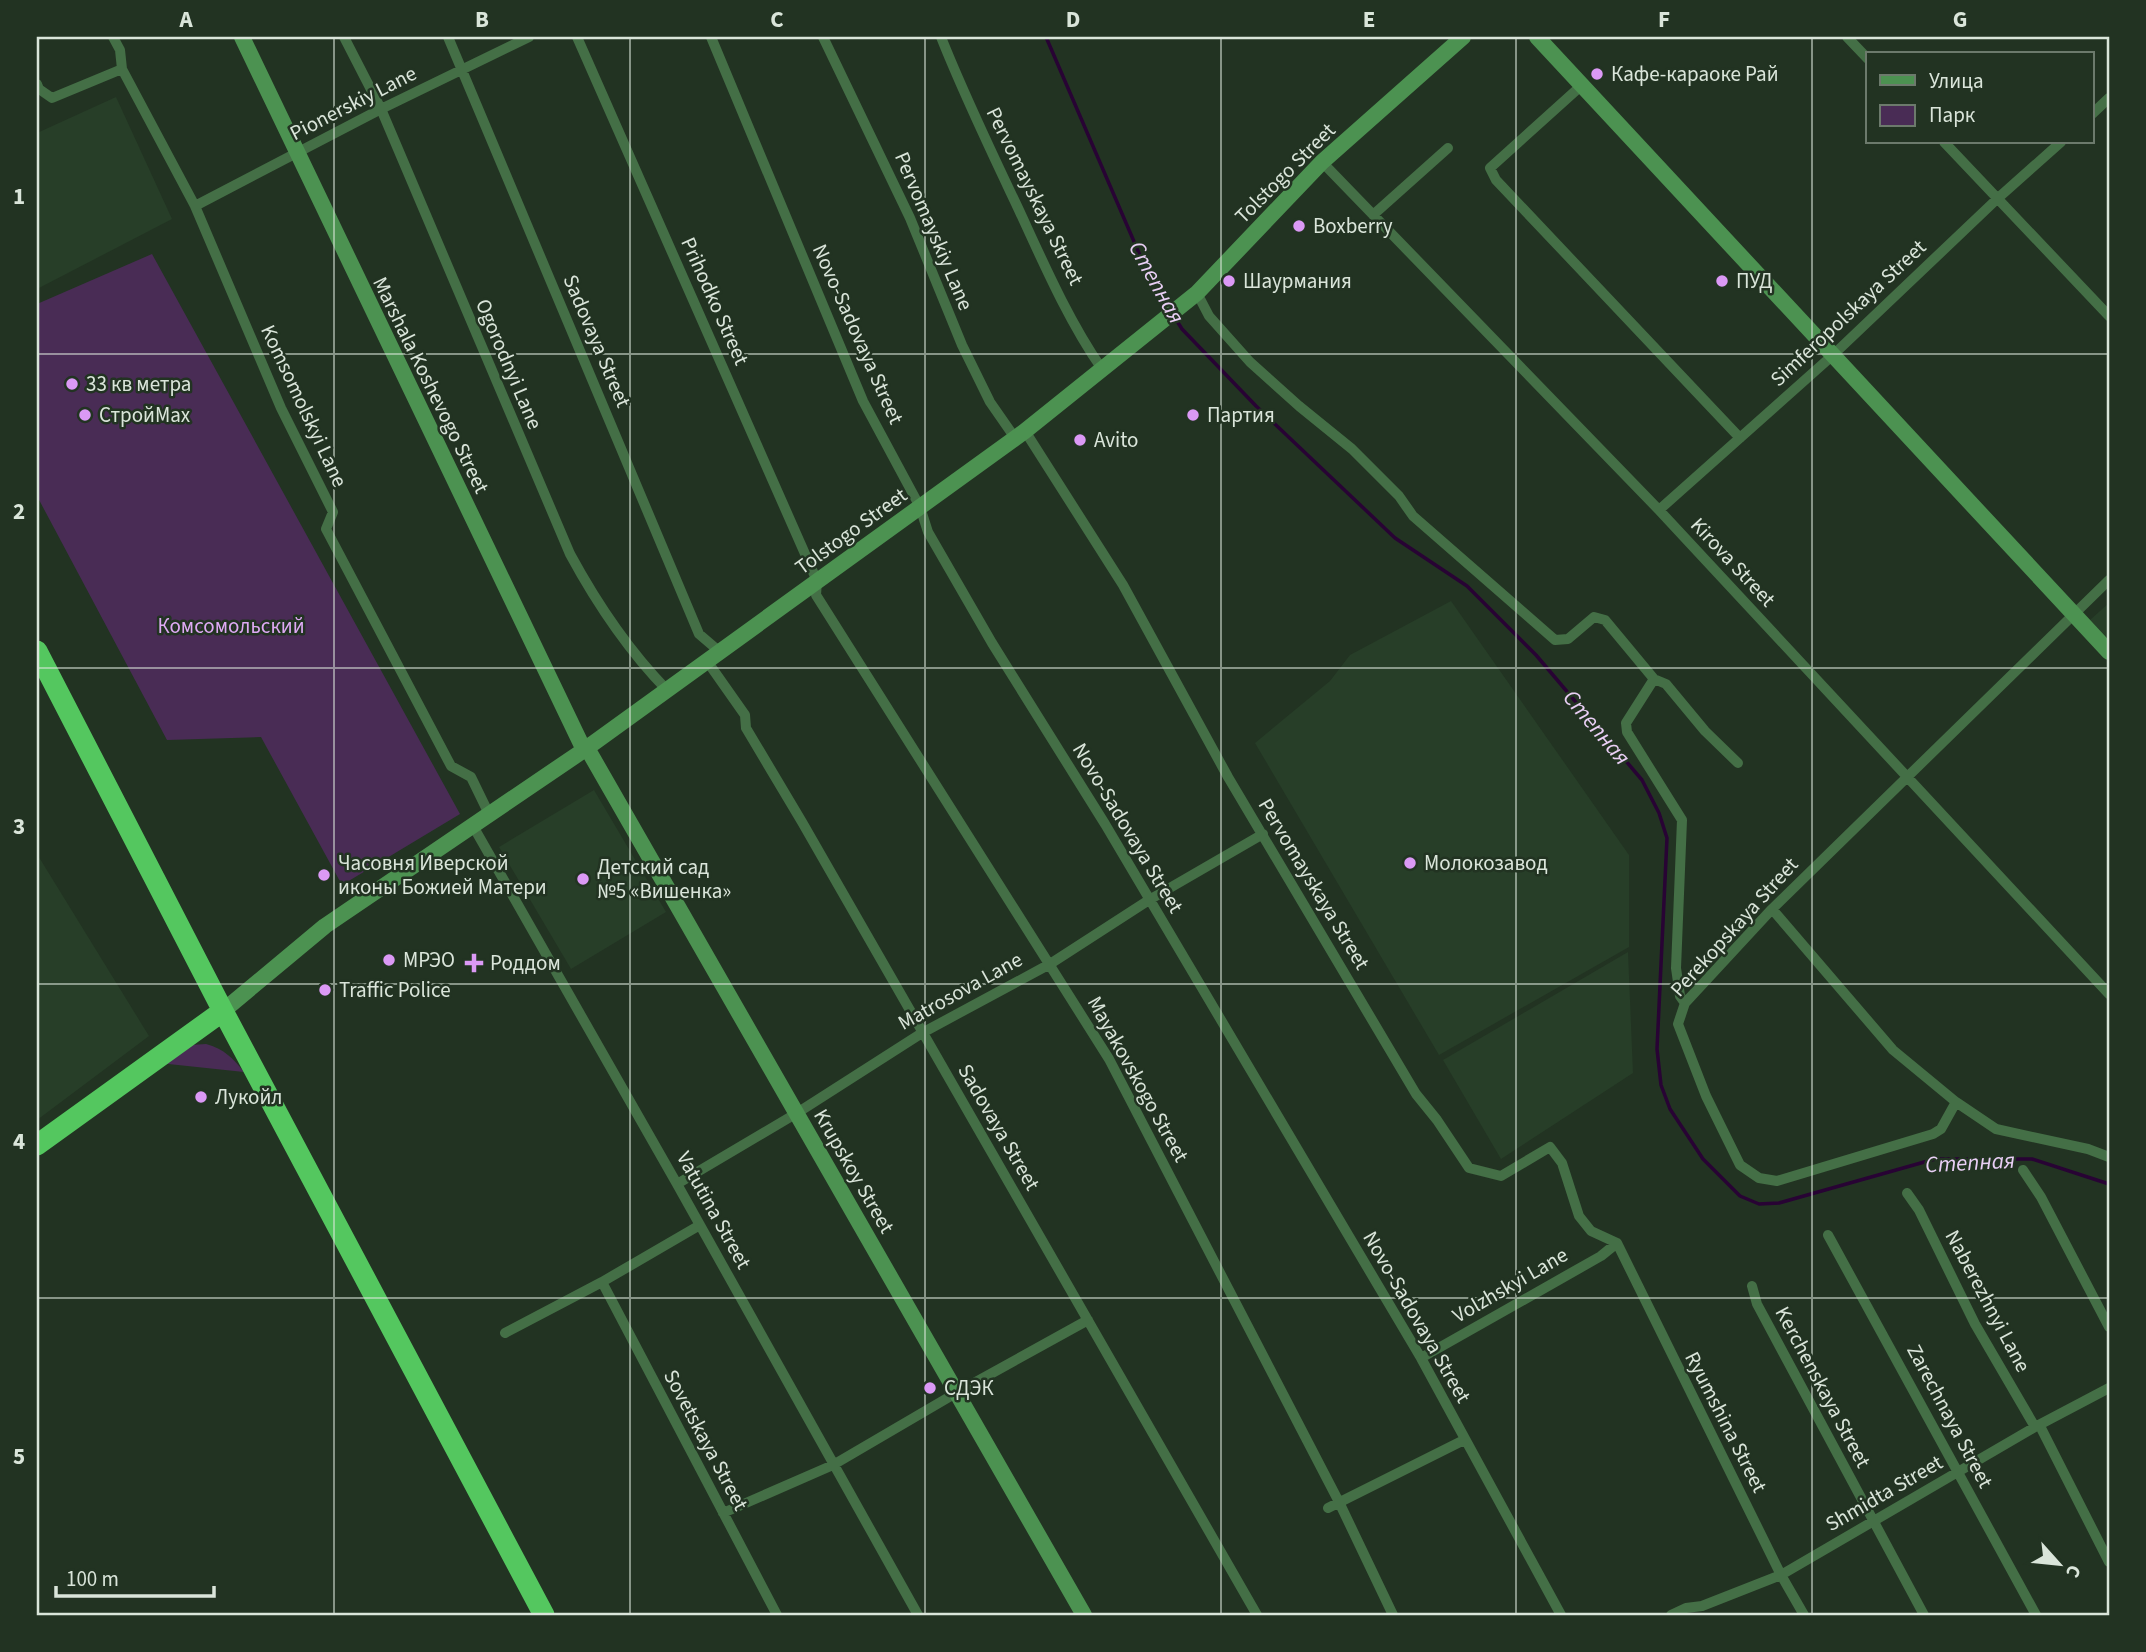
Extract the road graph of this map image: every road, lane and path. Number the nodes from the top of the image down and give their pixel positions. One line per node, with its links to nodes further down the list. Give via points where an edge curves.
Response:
1 (113, 37): 14 (street, Komsomolskyi Lane)
2 (242, 37): 24 (main road, Marshala Koshevogo Street)
3 (344, 37): 19 (street, Ogorodnyi Lane)
4 (448, 37): 15 (street, Sadovaya Street)
5 (529, 37): 15 (street, Pionerskiy Lane)
6 (577, 37): 38 (street, Prihodko Street)
7 (711, 37): 35 (street, Novo-Sadovaya Street, via 863,401)
8 (823, 37): 33 (street, Pervomayskiy Lane, via 910,218 967,356 990,402)
9 (941, 37): 32 (street, Pervomayskaya Street, via 1035,245)
10 (1463, 37): 25 (main road, Tolstogo Street)
11 (1537, 37): 17 (main road)
12 (1847, 37): 13 (street)
13 (1866, 57)
14 (122, 69): 16 (street, via 52,98); 27 (street, Komsomolskyi Lane)
15 (463, 69): 19 (street, Pionerskiy Lane); 41 (street, Sadovaya Street, via 699,634)
16 (37, 84)
17 (1582, 85): 31 (main road); 34 (street, via 1490,168 1496,180)
18 (2109, 98): 20 (street)
19 (381, 109): 24 (street, Pionerskiy Lane); 44 (street, Ogorodnyi Lane, via 569,554 606,614)
20 (2094, 112)
21 (1946, 144): 26 (street)
22 (2059, 144): 26 (street, Simferopolskaya Street)
23 (1448, 148): 28 (street)
24 (297, 153): 27 (street, Pionerskiy Lane); 45 (main road, Marshala Koshevogo Street)
25 (1322, 162): 28 (street, Kirova Street); 29 (main road, Tolstogo Street)
26 (1997, 199): 30 (street); 31 (street, Simferopolskaya Street)
27 (195, 206): 48 (street, Komsomolskyi Lane, via 281,408 332,512 326,529 451,766 471,777)
28 (1373, 215): 36 (street, Kirova Street)
29 (1194, 295): 32 (main road, Tolstogo Street); 43 (street, via 1250,362 1352,449 1413,516 1519,611 1555,640 1568,639 1594,617 1605,620)
30 (2109, 316)
31 (1833, 355): 34 (street, Simferopolskaya Street); 39 (main road)
32 (1102, 369): 33 (main road, Tolstogo Street)
33 (1020, 435): 35 (main road, Tolstogo Street); 50 (street, Pervomayskaya Street, via 1123,585)
34 (1740, 438): 36 (street, Simferopolskaya Street)
35 (920, 507): 38 (main road, Tolstogo Street); 51 (street, Novo-Sadovaya Street, via 928,532 992,643)
36 (1659, 510): 47 (street, Kirova Street)
37 (2109, 580): 39 (street, Perekopskaya Street)
38 (817, 581): 41 (main road, Tolstogo Street); 53 (street, Mayakovskogo Street, via 816,595)
39 (2073, 613): 40 (main road); 47 (street, Perekopskaya Street)
40 (2109, 652)
41 (713, 656): 44 (main road, Tolstogo Street); 57 (street, Sadovaya Street, via 745,715 746,728)
42 (40, 664): 56 (highway)
43 (1654, 679): 46 (street, via 1666,684 1704,732); 55 (street, via 1626,723 1627,732 1682,820 1676,968)
44 (667, 690): 45 (main road, Tolstogo Street)
45 (585, 749): 48 (main road, Tolstogo Street); 59 (main road, Krupskoy Street)
46 (1738, 763)
47 (1906, 776): 52 (street, Perekopskaya Street); 54 (street, Kirova Street)
48 (489, 814): 49 (main road, Tolstogo Street)
49 (473, 826): 56 (main road, Tolstogo Street, via 325,926); 63 (street, Vatutina Street)
50 (1263, 834): 51 (street, Matrosova Lane); 67 (street, Pervomayskaya Street, via 1416,1094 1469,1168 1502,1176 1550,1147 1562,1163 1579,1216 1591,1231)
51 (1149, 900): 53 (street, Matrosova Lane); 73 (street, Novo-Sadovaya Street)
52 (1772, 909): 55 (street, Perekopskaya Street); 58 (street, via 1893,1050)
53 (1050, 964): 57 (street, Matrosova Lane); 80 (street, Mayakovskogo Street, via 1109,1059)
54 (2109, 994)
55 (1685, 1003): 58 (street, Perekopskaya Street, via 1678,1024 1692,1063 1740,1165 1759,1178 1777,1181 1933,1134 1941,1129)
56 (223, 1011): 60 (highway); 87 (highway)
57 (922, 1032): 59 (street, Matrosova Lane); 70 (street, Sadovaya Street)
58 (1956, 1102): 61 (street, via 1996,1129)
59 (797, 1113): 63 (street, Matrosova Lane); 75 (main road, Krupskoy Street)
60 (37, 1144)
61 (2109, 1157)
62 (2023, 1170): 71 (street)
63 (677, 1184): 65 (street, Vatutina Street)
64 (1907, 1193): 76 (street, Naberezhnyi Lane, via 1975,1324)
65 (700, 1225): 68 (street); 78 (street, Vatutina Street)
66 (1828, 1235): 79 (street, Zarechnaya Street)
67 (1617, 1243): 73 (street, Volzhskyi Lane); 85 (street, Ryumshina Street)
68 (602, 1282): 72 (street); 82 (street, Sovetskaya Street)
69 (1752, 1286): 83 (street, Kerchenskaya Street, via 1756,1304)
70 (1088, 1321): 75 (street); 91 (street, Sadovaya Street)
71 (2109, 1327)
72 (505, 1333)
73 (1421, 1358): 77 (street, Novo-Sadovaya Street)
74 (2109, 1388): 76 (street, Shmidta Street)
75 (956, 1393): 78 (street); 90 (main road, Krupskoy Street)
76 (2038, 1427): 79 (street, Shmidta Street); 84 (street, Naberezhnyi Lane)
77 (1464, 1440): 80 (street); 93 (street, Novo-Sadovaya Street)
78 (833, 1465): 82 (street); 89 (street, Vatutina Street)
79 (1959, 1472): 83 (street, Shmidta Street); 97 (street, Zarechnaya Street)
80 (1339, 1502): 81 (street); 92 (street, Mayakovskogo Street)
81 (1328, 1508)
82 (723, 1513): 88 (street, Sovetskaya Street)
83 (1874, 1522): 85 (street, Shmidta Street); 96 (street, Kerchenskaya Street)
84 (2109, 1562)
85 (1781, 1575): 86 (street, Shmidta Street); 95 (street, Ryumshina Street)
86 (1703, 1611): 94 (street, Shmidta Street, via 1686,1608)
87 (544, 1615)
88 (776, 1615)
89 (918, 1615)
90 (1084, 1615)
91 (1257, 1615)
92 (1393, 1615)
93 (1561, 1615)
94 (1671, 1615)
95 (1804, 1615)
96 (1924, 1615)
97 (2036, 1615)

